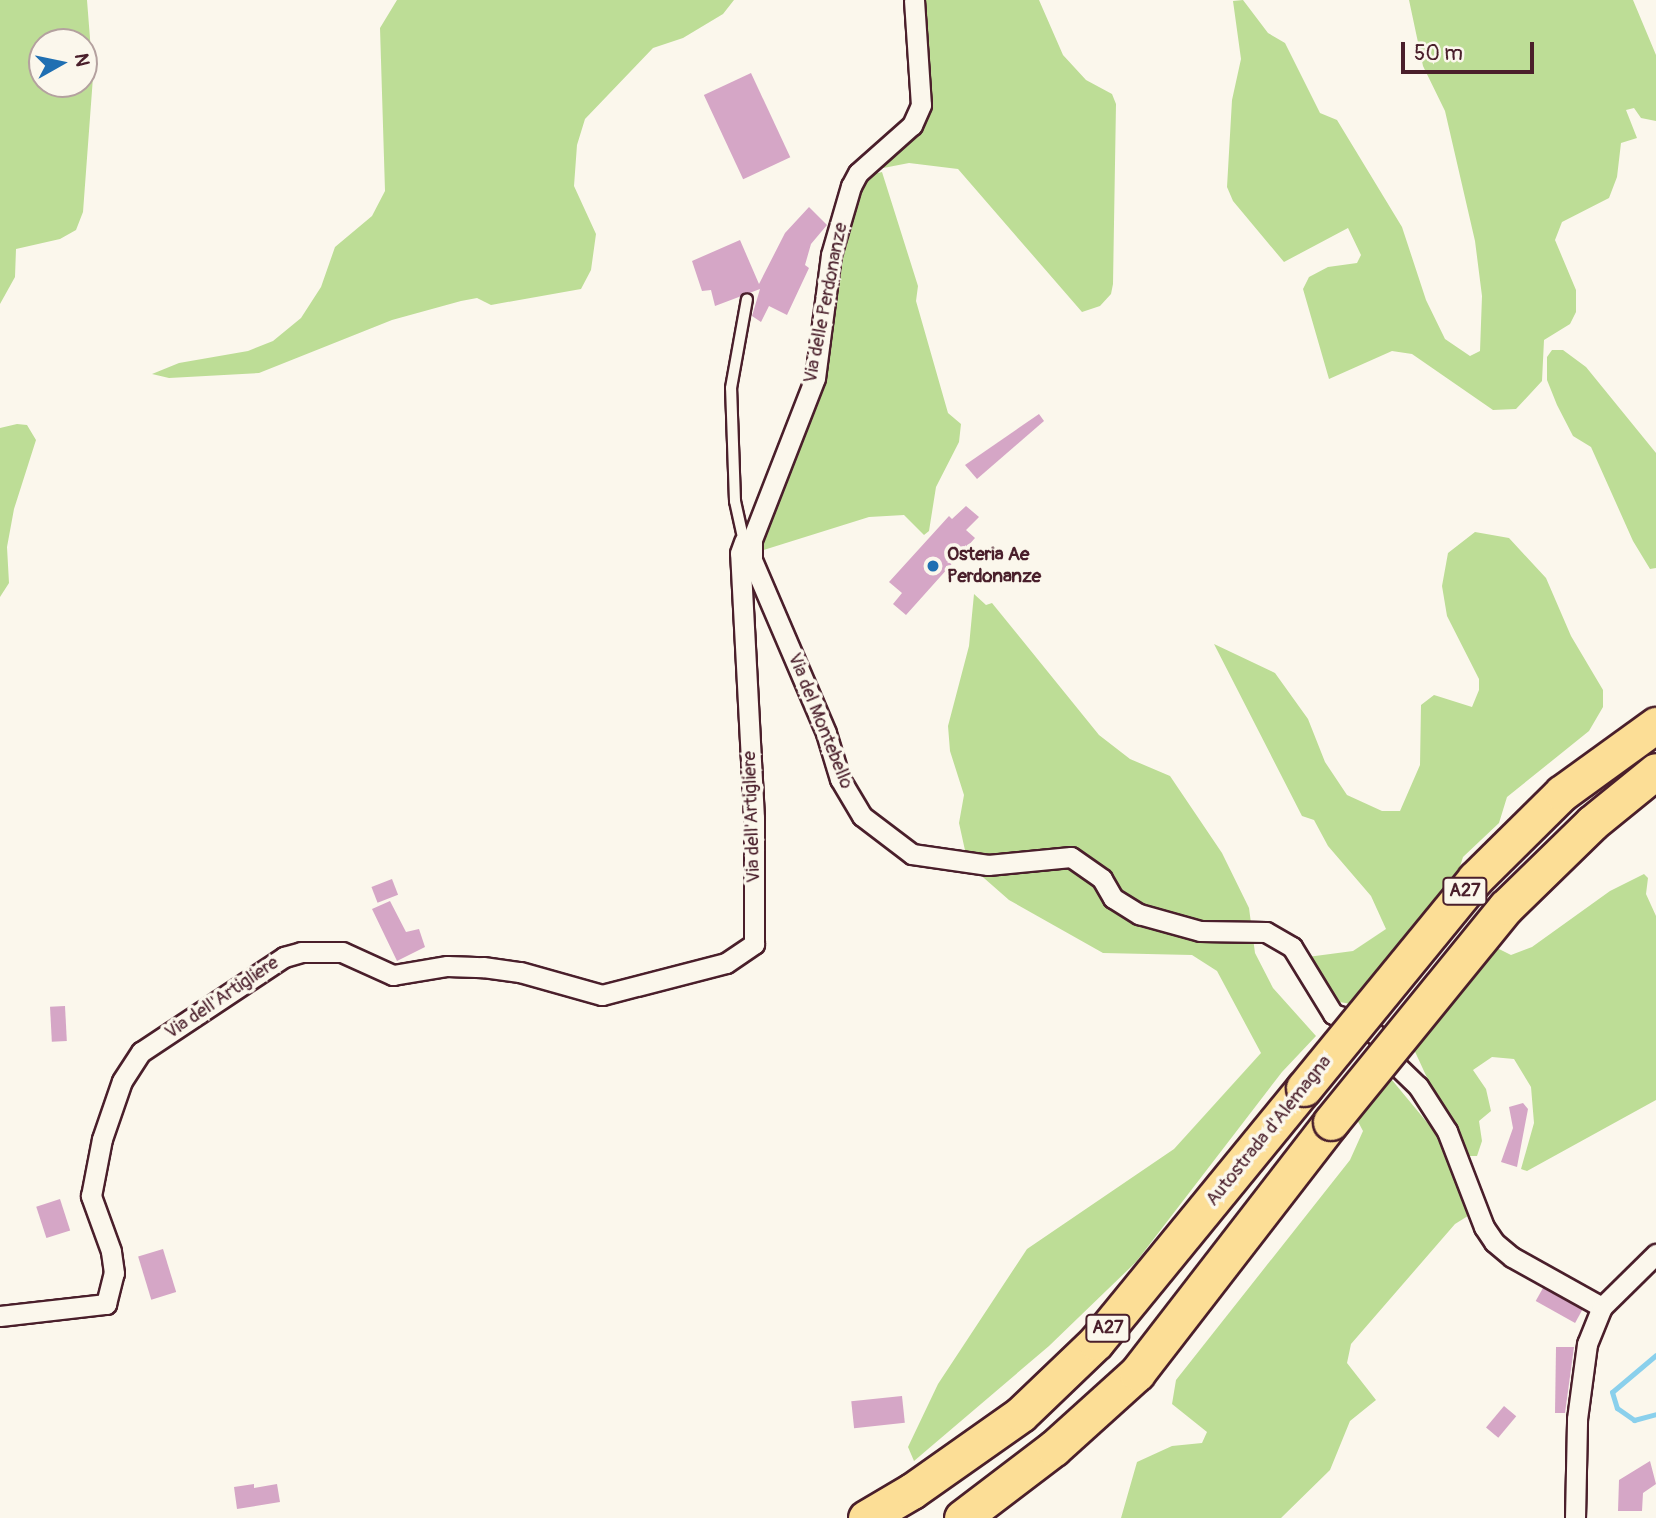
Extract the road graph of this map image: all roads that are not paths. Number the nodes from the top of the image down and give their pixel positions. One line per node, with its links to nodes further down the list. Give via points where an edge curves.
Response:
1 (914, 0): 3 (street, Via delle Perdonanze, via 921,106 912,125 858,173 851,186 831,255 815,378)
2 (747, 299): 3 (lane, via 731,388 735,501)
3 (748, 541): 7 (street, Via del Montebello, via 826,733 839,779 862,816 881,834 912,854 954,863 988,865 1071,857 1101,879 1113,898 1139,914 1200,931 1266,932 1292,947 1333,1014 1360,1021 1388,1045 1395,1064 1418,1086 1447,1131 1494,1242 1512,1257); 8 (street, Via dell'Artigliere, via 740,553 754,818 754,944 726,963 602,995 520,972 483,967 393,975 342,953 300,952 284,957 141,1052 125,1075 102,1139 91,1196 111,1251 113,1282 106,1304)
4 (1656, 725): 9 (highway, Autostrada d'Alemagna / A27, bridge, via 1562,793 1475,879 1087,1351 1021,1414)
5 (1656, 771): 10 (highway, A27, bridge, via 1592,823 1506,907 1136,1373 1054,1448)
6 (1656, 1254): 7 (street)
7 (1602, 1307): 11 (street, via 1587,1343 1581,1376)
8 (0, 1316)
9 (866, 1518)
10 (962, 1518)
11 (1575, 1518)

